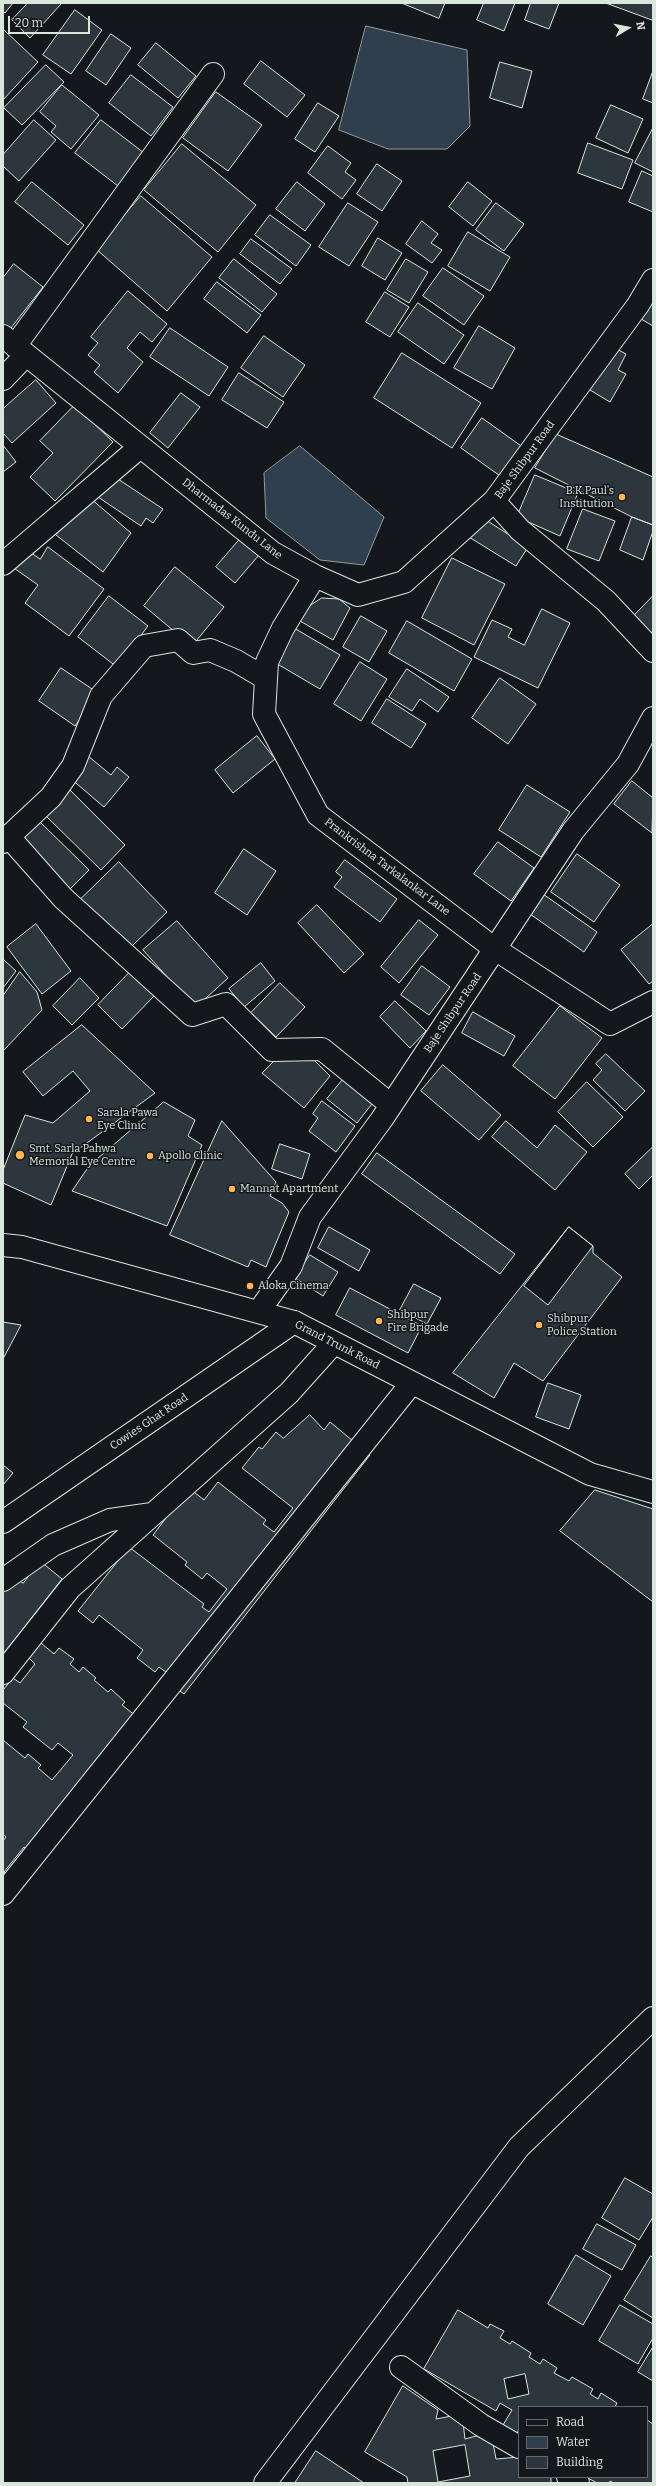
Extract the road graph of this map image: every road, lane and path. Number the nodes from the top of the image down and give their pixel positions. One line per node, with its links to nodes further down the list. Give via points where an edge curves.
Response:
1 (213, 74): 3 (street)
2 (653, 280): 6 (street, Baje Shibpur Road)
3 (15, 346): 4 (street); 5 (street, Dharmadas Kundu Lane)
4 (3, 379)
5 (140, 447): 7 (street); 8 (street, Dharmadas Kundu Lane, via 273,553)
6 (494, 501): 8 (street, Dharmadas Kundu Lane, via 404,582 358,595); 9 (street, Baje Shibpur Road, via 520,530 606,601)
7 (3, 564)
8 (315, 576): 10 (street, Prankrishna Tarkalankar Lane, via 280,634 267,662)
9 (653, 651)
10 (265, 678): 12 (street, via 210,650 193,653 178,640 144,646 101,696 74,766 51,796); 13 (street, Prankrishna Tarkalankar Lane, via 264,714 318,815)
11 (653, 718): 13 (street, Baje Shibpur Road, via 628,764 573,831)
12 (6, 839): 15 (street, via 63,898 192,1015 226,1004 272,1050 322,1048)
13 (495, 949): 14 (street, Prankrishna Tarkalankar Lane, via 610,1024); 15 (street, Baje Shibpur Road)
14 (653, 1002)
15 (391, 1105): 17 (street, Baje Shibpur Road, via 310,1217 291,1266)
16 (3, 1245): 17 (street, Grand Trunk Road, via 22,1247)
17 (259, 1311): 18 (street, Grand Trunk Road)
18 (294, 1322): 19 (street, Grand Trunk Road); 23 (street, Cowies Ghat Road)
19 (333, 1344): 20 (street, Grand Trunk Road); 22 (street, via 289,1393)
20 (411, 1384): 21 (street, Grand Trunk Road, via 590,1474); 26 (street)
21 (653, 1492)
22 (152, 1514): 24 (street, via 102,1524 53,1546); 25 (street, via 70,1588)
23 (3, 1522)
24 (3, 1580)
25 (3, 1672)
26 (3, 1894)
27 (653, 2018): 30 (street, via 519,2147)
28 (401, 2367): 29 (street, via 481,2425)
29 (518, 2446)
30 (265, 2483)

